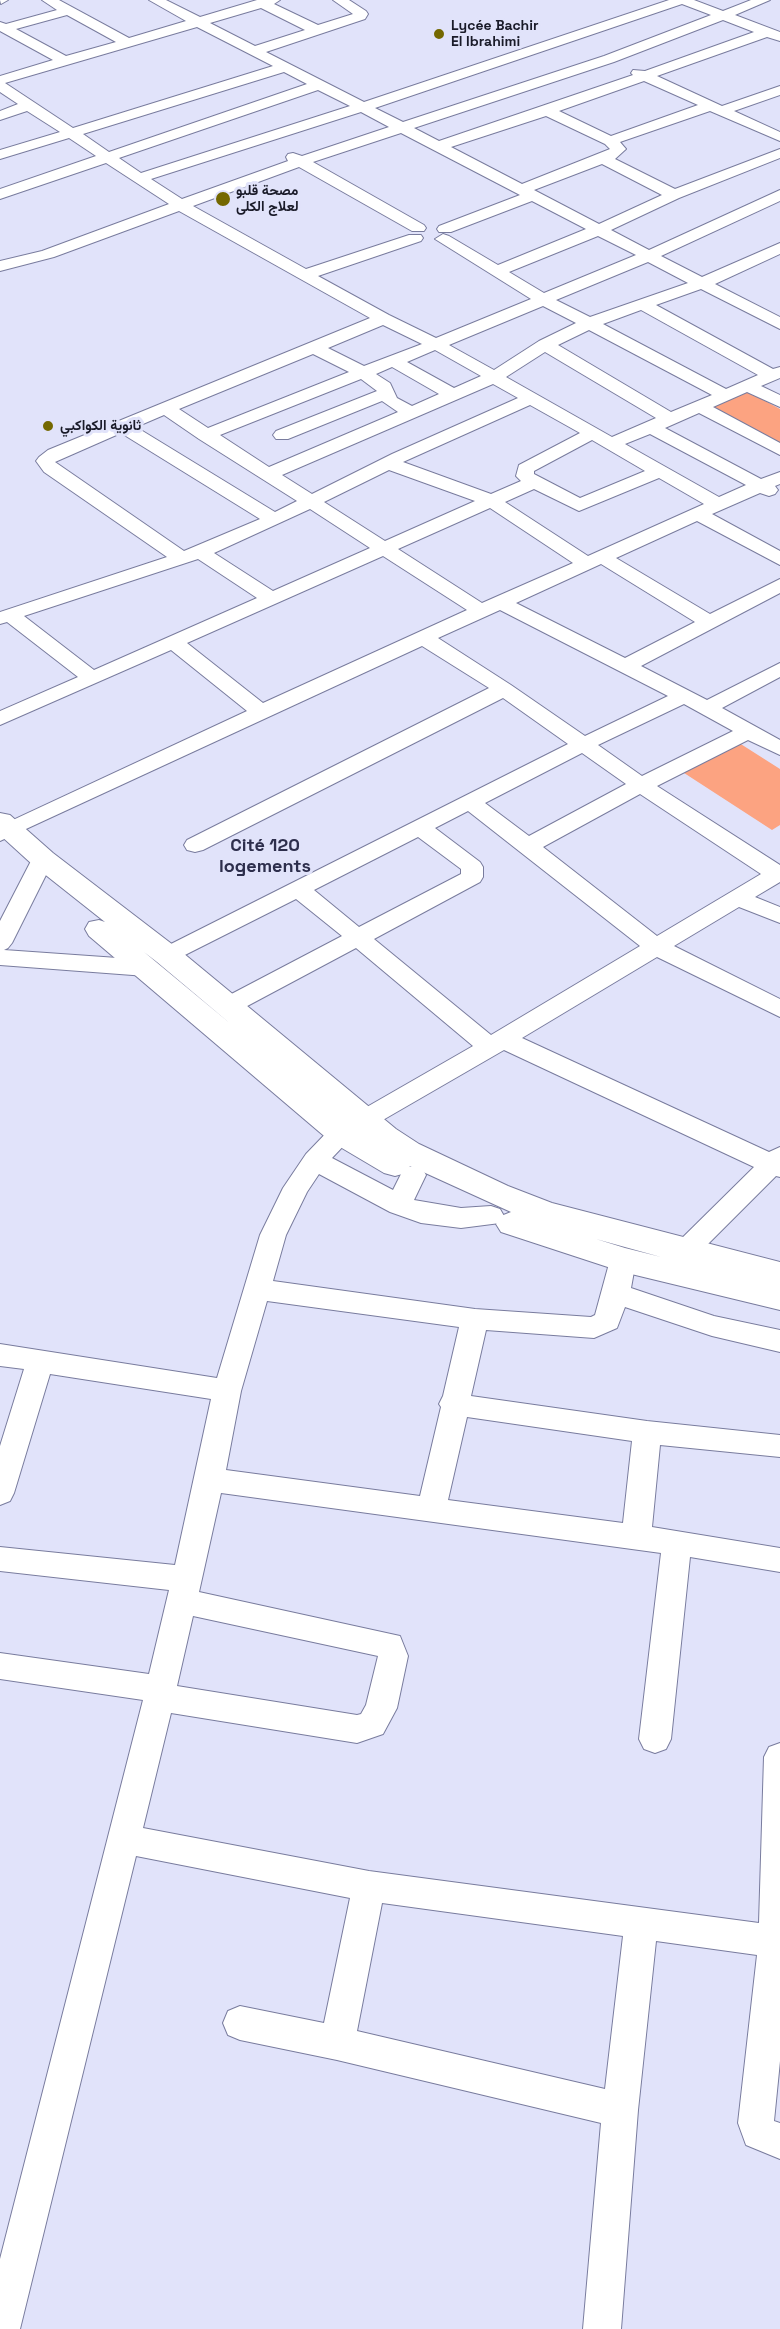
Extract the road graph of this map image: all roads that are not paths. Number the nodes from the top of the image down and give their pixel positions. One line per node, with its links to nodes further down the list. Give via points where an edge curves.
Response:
1 (49, 0): 6 (street)
2 (156, 0): 8 (street)
3 (340, 0): 10 (street, via 361,15)
4 (763, 0): 7 (street)
5 (267, 2): 8 (street); 10 (street)
6 (69, 11): 9 (street); 12 (street)
7 (725, 15): 11 (street); 14 (street); 24 (street, via 682,0)
8 (197, 21): 12 (street); 13 (street)
9 (3, 27): 15 (street)
10 (317, 30): 13 (street)
11 (774, 35): 17 (street)
12 (126, 42): 15 (street)
13 (254, 51): 16 (street)
14 (609, 59): 17 (street); 29 (street)
15 (63, 60): 18 (street)
16 (286, 67): 19 (street); 22 (street)
17 (645, 76): 25 (street); 26 (street)
18 (0, 80)
19 (320, 84): 24 (street); 28 (street)
20 (0, 86): 23 (street)
21 (780, 90): 25 (street)
22 (180, 101): 28 (street); 30 (street)
23 (29, 105): 27 (street); 30 (street)
24 (363, 107): 29 (street); 32 (street)
25 (716, 108): 31 (street); 33 (street)
26 (547, 111): 33 (street); 34 (street)
27 (0, 116)
28 (217, 119): 32 (street); 37 (street)
29 (404, 129): 34 (street); 39 (street)
30 (73, 133): 36 (street); 37 (street)
31 (780, 137)
32 (261, 140): 39 (street); 40 (street)
33 (610, 141): 38 (street, via 619,148)
34 (440, 146): 41 (street)
35 (780, 153): 43 (street)
36 (0, 155)
37 (107, 158): 40 (street); 42 (street)
38 (602, 158): 41 (street); 43 (street)
39 (302, 161): 45 (street); 47 (street)
40 (140, 178): 45 (street)
41 (529, 192): 46 (street); 48 (street)
42 (0, 194)
43 (674, 195): 46 (street)
44 (780, 195): 50 (street)
45 (180, 205): 51 (street, via 48,254); 53 (street)
46 (600, 229): 50 (street); 52 (street)
47 (417, 233): 48 (street, via 432,242); 53 (street)
48 (444, 234): 52 (street)
49 (780, 248): 54 (street)
50 (650, 255): 54 (street); 55 (street)
51 (0, 266)
52 (496, 272): 55 (street)
53 (305, 275): 57 (street)
54 (703, 283): 56 (street); 59 (street)
55 (542, 299): 58 (street); 60 (street)
56 (642, 304): 58 (street); 65 (street)
57 (383, 319): 60 (street); 62 (street)
58 (590, 323): 61 (street); 71 (street)
59 (780, 324)
60 (436, 344): 63 (street); 67 (street)
61 (545, 345): 67 (street); 79 (street)
62 (315, 348): 64 (street); 66 (street)
63 (393, 361): 64 (street); 70 (street)
64 (362, 372): 69 (street); 73 (street)
65 (776, 374): 68 (street)
66 (250, 375): 73 (street); 76 (street)
67 (494, 377): 70 (street); 72 (street)
68 (747, 386): 71 (street); 74 (street)
69 (387, 393): 77 (street, via 390,401); 84 (street)
70 (452, 394): 77 (street)
71 (725, 395): 75 (street)
72 (531, 398): 82 (street); 89 (street)
73 (292, 400): 78 (street)
74 (780, 402)
75 (699, 406): 79 (street); 87 (street)
76 (167, 409): 80 (street); 83 (street)
77 (411, 412): 85 (street)
78 (252, 416): 83 (street); 84 (street)
79 (670, 418): 81 (street)
80 (124, 427): 100 (street); 102 (street, via 45,461 50,468)
81 (650, 427): 86 (street); 94 (street)
82 (593, 433): 86 (street); 93 (street, via 525,469 525,476)
83 (205, 435): 91 (street)
84 (282, 435): 88 (street)
85 (355, 435): 88 (street); 89 (street)
86 (611, 444): 90 (street)
87 (780, 450)
88 (311, 454): 91 (street)
89 (393, 460): 96 (street); 97 (street)
90 (658, 472): 93 (street, via 579,505); 98 (street)
91 (268, 474): 97 (street)
92 (780, 477): 94 (street)
93 (534, 482): 96 (street)
94 (760, 485): 95 (street); 98 (street)
95 (780, 496)
96 (490, 501): 101 (street); 104 (street)
97 (313, 502): 100 (street); 101 (street)
98 (717, 504): 99 (street)
99 (696, 513): 103 (street); 104 (street)
100 (274, 520): 102 (street)
101 (384, 548): 106 (street); 108 (street)
102 (191, 555): 106 (street); 109 (street)
103 (780, 559)
104 (593, 560): 107 (street); 110 (street)
105 (780, 585): 110 (street)
106 (271, 598): 112 (street)
107 (500, 602): 108 (street); 113 (street)
108 (481, 611): 111 (street)
109 (5, 617): 115 (street)
110 (710, 622): 113 (street)
111 (424, 638): 116 (street); 119 (street)
112 (173, 642): 115 (street); 119 (street)
113 (626, 666): 117 (street)
114 (780, 669): 118 (street)
115 (92, 678): 120 (street)
116 (504, 689): 122 (street); 128 (street)
117 (684, 696): 118 (street); 122 (street)
118 (707, 708): 121 (street)
119 (261, 712): 127 (street)
120 (2, 715)
121 (748, 732): 123 (street); 124 (street)
122 (584, 744): 124 (street); 125 (street)
123 (780, 749)
124 (641, 785): 129 (street); 131 (street)
125 (470, 802): 126 (street); 129 (street)
126 (420, 827): 132 (street); 135 (street, via 472,867 472,877)
127 (3, 834): 130 (main road)
128 (195, 845)
129 (528, 846): 137 (street)
130 (38, 868): 136 (street); 139 (main road)
131 (778, 873): 133 (street)
132 (299, 889): 135 (street); 139 (street)
133 (738, 898): 134 (street); 137 (street)
134 (780, 916)
135 (358, 938): 140 (street); 142 (street)
136 (0, 943)
137 (657, 947): 141 (street); 142 (street)
138 (0, 957): 139 (street)
139 (156, 962): 140 (main road); 143 (main road)
140 (228, 1006): 143 (main road)
141 (780, 1009)
142 (496, 1043): 143 (street); 145 (street)
143 (353, 1126): 144 (street); 146 (main road); 149 (main road, via 544,1213)
144 (315, 1160): 147 (street); 152 (street, via 273,1235)
145 (777, 1162): 149 (street)
146 (413, 1175): 147 (street); 148 (main road)
147 (399, 1204): 148 (street, via 438,1216)
148 (491, 1216): 150 (main road)
149 (685, 1251): 151 (main road)
150 (623, 1260): 153 (street); 154 (main road)
151 (780, 1274)
152 (256, 1289): 155 (street); 159 (street)
153 (616, 1293): 155 (street, via 607,1321 594,1328); 156 (street, via 712,1326)
154 (780, 1297)
155 (475, 1319): 160 (street)
156 (780, 1341)
157 (0, 1355): 158 (street)
158 (40, 1361): 159 (street); 164 (street)
159 (228, 1391): 163 (street)
160 (453, 1404): 161 (street); 165 (street)
161 (647, 1432): 162 (street); 166 (street)
162 (780, 1446)
163 (210, 1480): 165 (street); 170 (street)
164 (0, 1493)
165 (431, 1511): 166 (street)
166 (636, 1538): 167 (street)
167 (677, 1543): 169 (street); 173 (street)
168 (0, 1559): 170 (street)
169 (780, 1560)
170 (183, 1590): 172 (street); 172 (street, via 389,1645 393,1656 381,1708 372,1724 357,1729)
171 (0, 1666): 172 (street)
172 (159, 1693): 175 (street)
173 (655, 1739)
174 (780, 1757): 178 (street)
175 (124, 1839): 176 (street); 183 (street)
176 (369, 1886): 177 (street); 180 (street)
177 (641, 1923): 178 (street); 181 (street)
178 (778, 1942): 182 (street, via 756,2122 764,2136)
179 (240, 2023): 180 (street)
180 (337, 2043): 181 (street)
181 (620, 2110): 184 (street)
182 (780, 2141)
183 (1, 2329)
184 (602, 2329)

